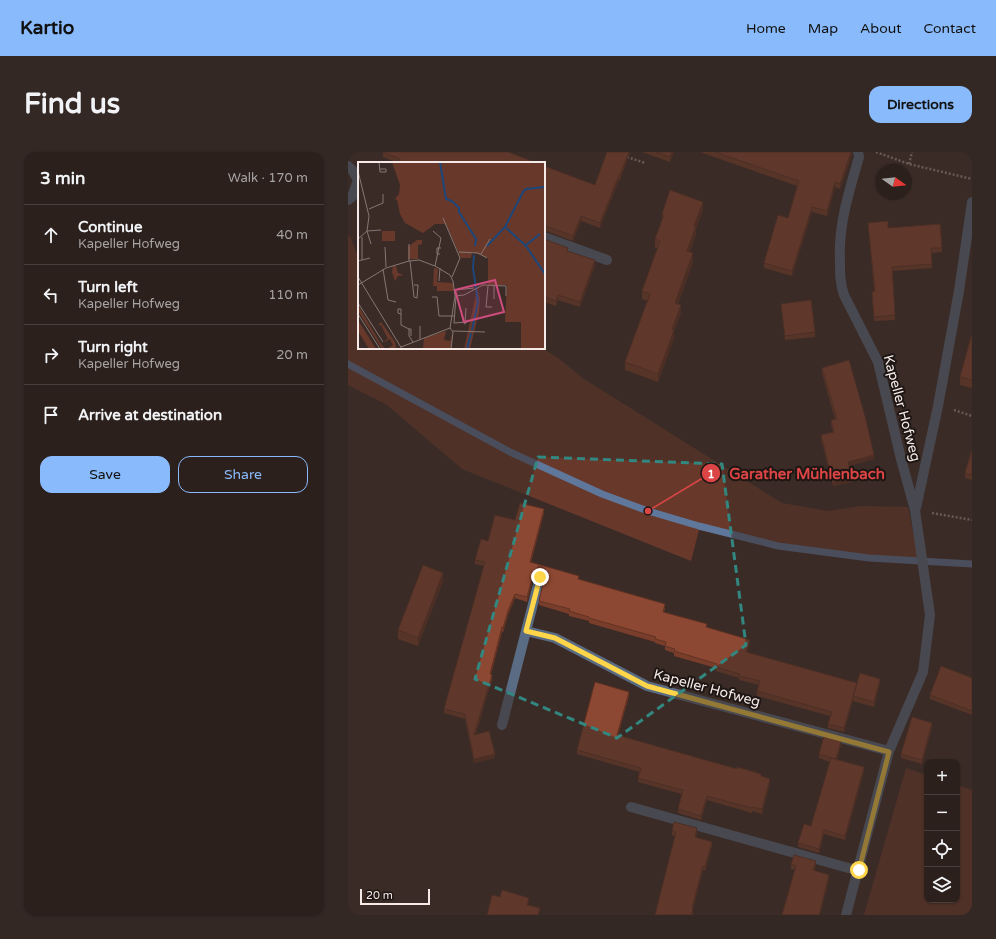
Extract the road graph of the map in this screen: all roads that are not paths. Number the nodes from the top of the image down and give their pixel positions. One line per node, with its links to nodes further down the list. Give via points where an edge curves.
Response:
1 (858, 152): 8 (street, Kapeller Hofweg, via 859,157 842,220 839,245 840,284 878,362 900,459)
2 (348, 166): 3 (street)
3 (358, 180): 4 (street, via 352,197)
4 (348, 200)
5 (972, 202): 8 (street, Kapeller Hofweg, via 938,406)
6 (545, 237): 7 (street)
7 (607, 260)
8 (915, 510): 12 (street, Kapeller Hofweg, via 930,615 923,672)
9 (540, 577): 10 (street)
10 (526, 631): 11 (street); 12 (street, Kapeller Hofweg, via 555,638 647,686)
11 (502, 725)
12 (889, 752): 14 (street, Kapeller Hofweg)
13 (630, 807): 14 (street)
14 (859, 870): 15 (street, Kapeller Hofweg)
15 (846, 915)

